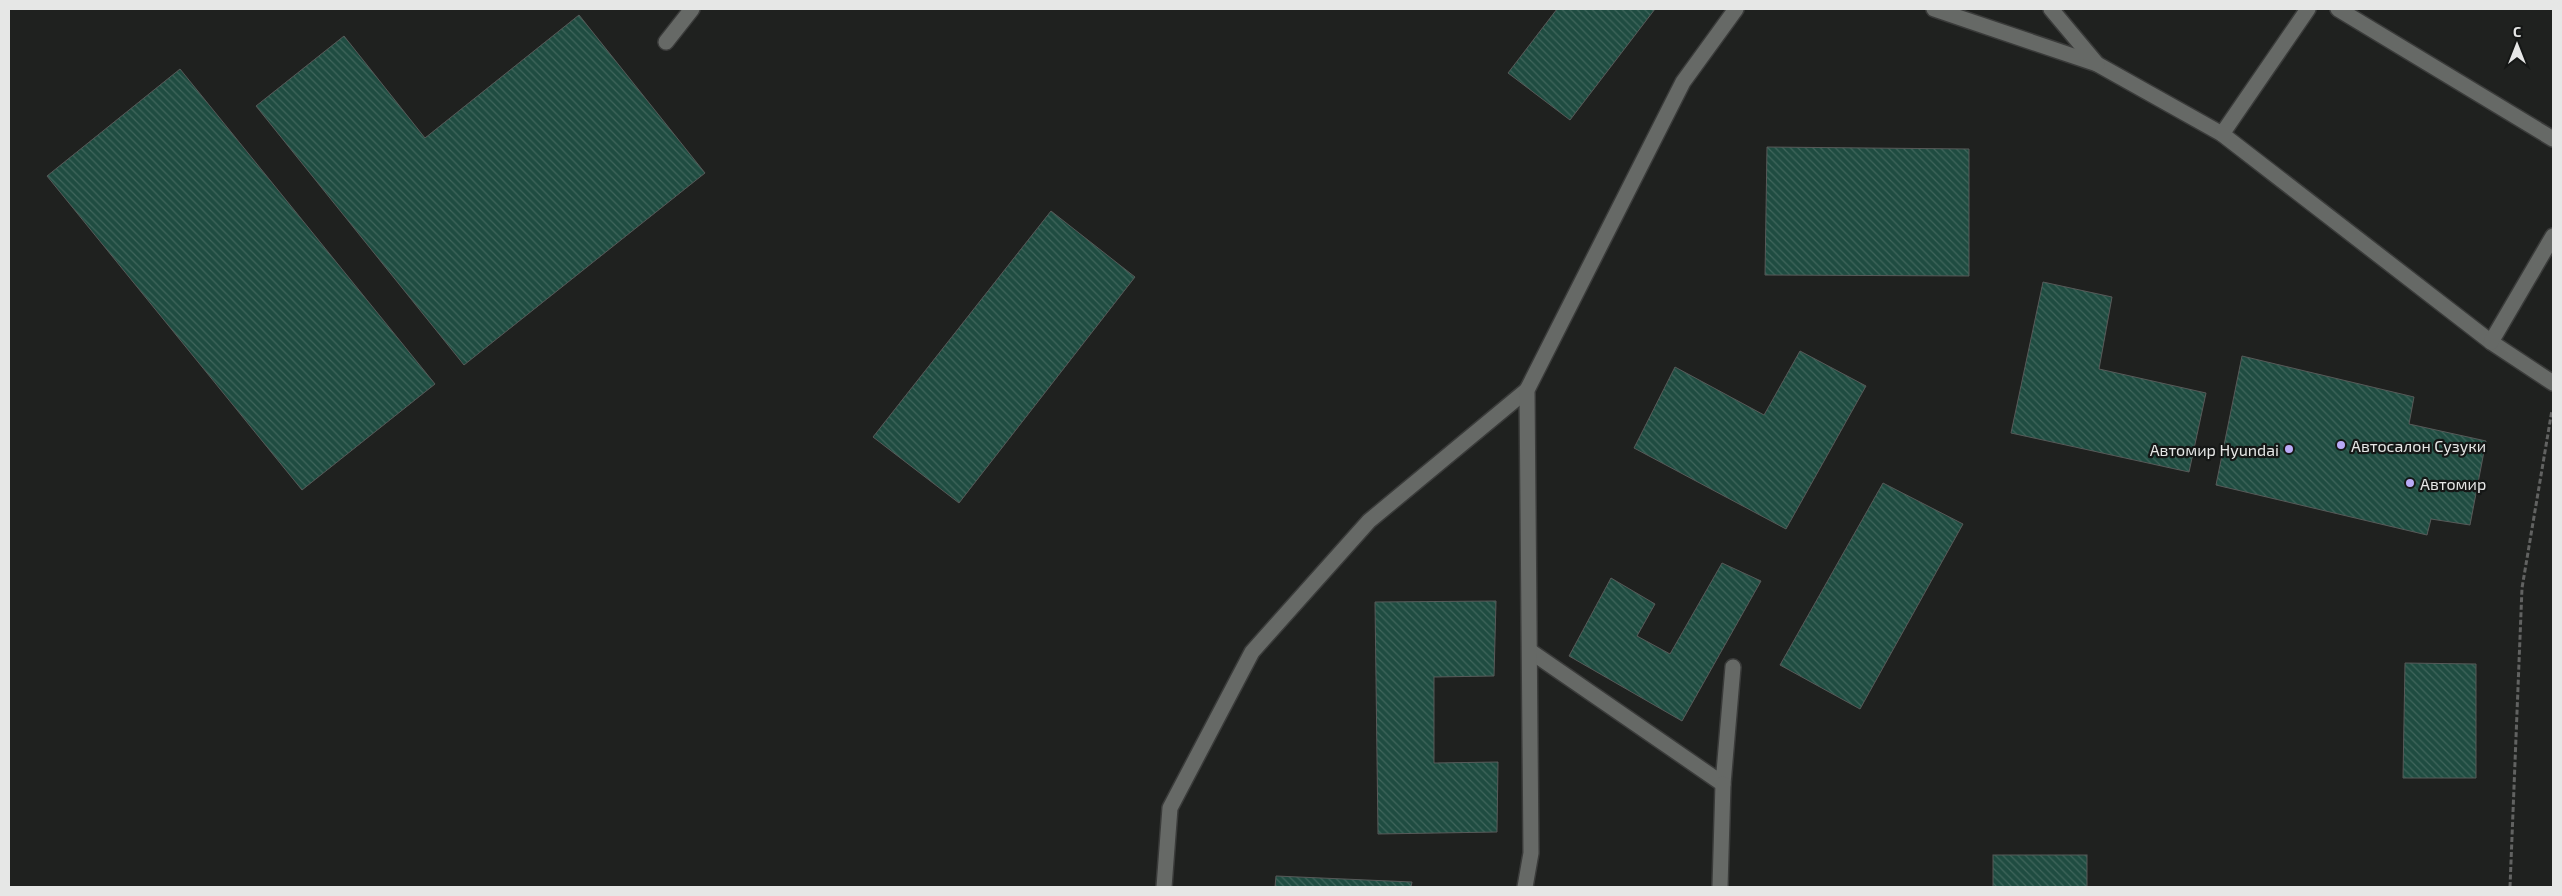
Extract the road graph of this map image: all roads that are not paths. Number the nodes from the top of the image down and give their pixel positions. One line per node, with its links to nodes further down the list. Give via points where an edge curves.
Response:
1 (692, 9): 7 (lane)
2 (1736, 9): 14 (lane, via 1683,82)
3 (1934, 9): 8 (lane)
4 (2051, 9): 8 (lane)
5 (2308, 9): 9 (lane)
6 (2338, 9): 10 (lane)
7 (666, 42)
8 (2097, 64): 9 (lane)
9 (2222, 134): 12 (lane)
10 (2553, 139)
11 (2553, 236): 12 (lane)
12 (2491, 342): 13 (lane)
13 (2553, 383)
14 (1528, 390): 15 (lane); 18 (lane, via 1368,521 1252,652 1170,808)
15 (1530, 650): 17 (lane); 19 (lane, via 1531,853)
16 (1734, 666): 17 (lane)
17 (1722, 784): 20 (lane)
18 (1164, 887)
19 (1525, 887)
20 (1720, 887)

